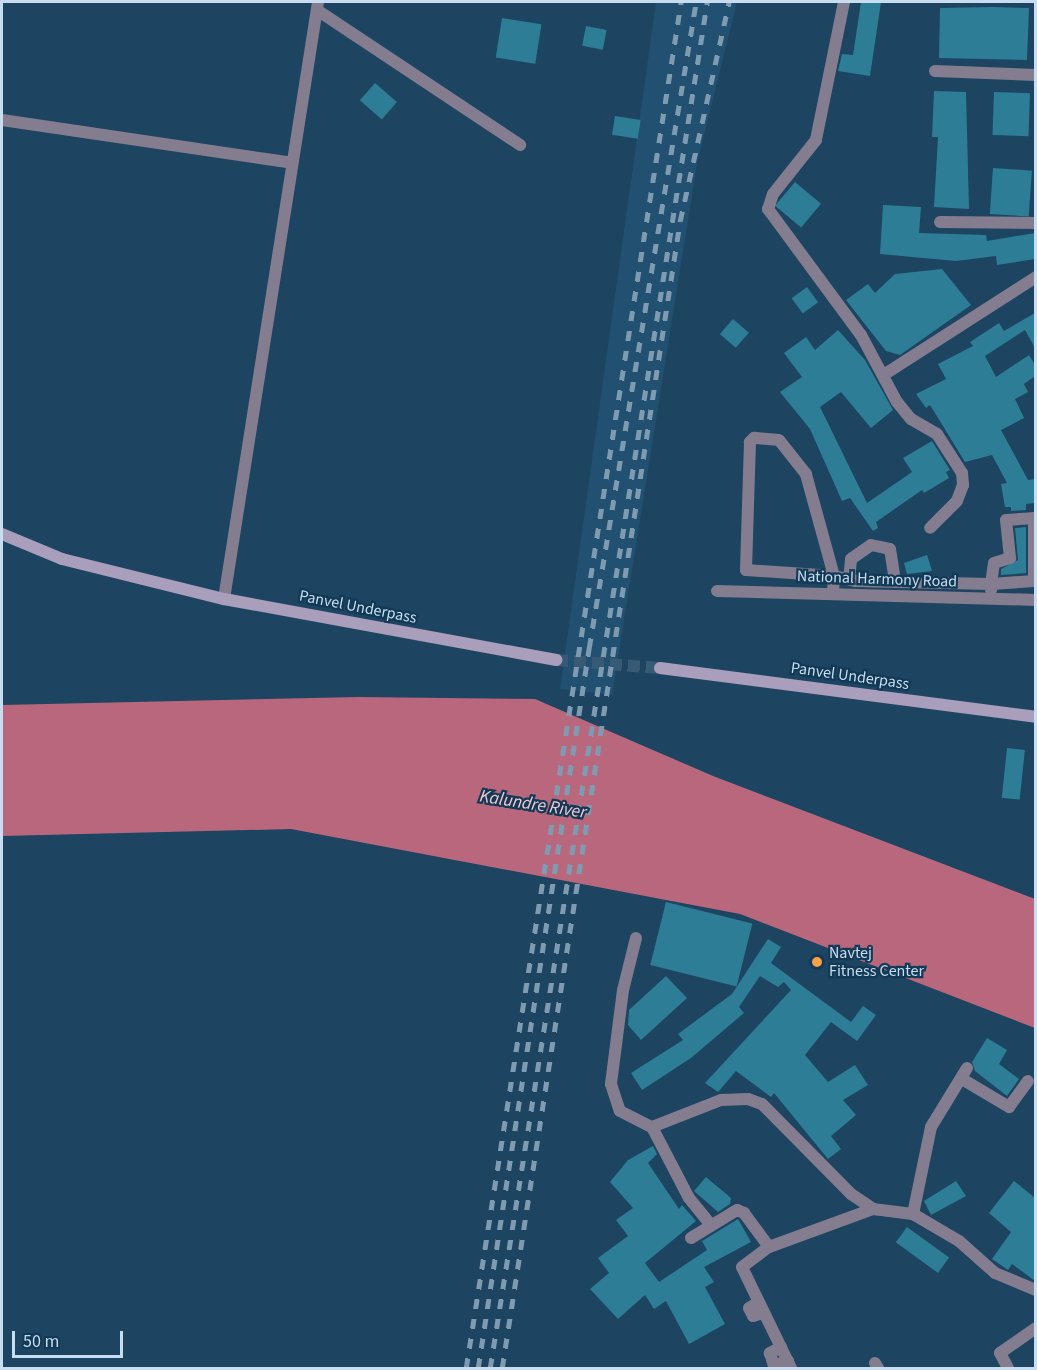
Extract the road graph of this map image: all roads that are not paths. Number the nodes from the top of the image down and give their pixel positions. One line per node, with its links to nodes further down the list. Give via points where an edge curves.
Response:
1 (844, 2): 11 (street, via 816,140 773,194 768,209)
2 (318, 6): 6 (street); 7 (street)
3 (935, 71): 4 (street)
4 (1035, 75)
5 (2, 120): 7 (street)
6 (520, 145)
7 (292, 163): 24 (street)
8 (940, 222): 9 (street)
9 (1035, 223)
10 (1035, 277): 11 (street)
11 (885, 374): 13 (street, via 897,402 911,419 937,434 962,473 963,486 957,501)
12 (1035, 518): 19 (street, via 1006,520 1010,558 994,563); 19 (street, via 1034,581)
13 (930, 528)
14 (2, 534): 24 (main road, Panvel Underpass, via 63,559)
15 (754, 572): 16 (street); 16 (street, via 742,567 750,442 754,438 778,440 806,474); 21 (street)
16 (834, 576): 17 (street); 22 (street)
17 (849, 579): 18 (street); 18 (street, via 851,559 871,545 890,549)
18 (895, 582): 19 (street)
19 (991, 584): 23 (street)
20 (717, 591): 21 (street, National Harmony Road)
21 (753, 592): 22 (street, National Harmony Road)
22 (833, 594): 23 (street, National Harmony Road)
23 (991, 598): 25 (street, National Harmony Road)
24 (224, 599): 26 (main road, Panvel Underpass)
25 (1035, 600)
26 (556, 660)
27 (660, 668): 28 (main road, Panvel Underpass)
28 (1035, 717)
29 (636, 938): 31 (street, via 622,990 611,1084 620,1111)
30 (1028, 1081): 33 (street, via 1009,1107 964,1074 931,1127)
31 (652, 1127): 32 (street, via 721,1100 748,1099 762,1104 851,1194); 34 (street, via 689,1198)
32 (873, 1209): 33 (street); 36 (street)
33 (914, 1214): 37 (street, via 959,1241 995,1273)
34 (710, 1224): 35 (street); 36 (street, via 737,1210 744,1213)
35 (691, 1238)
36 (769, 1248): 39 (street, via 741,1267)
37 (1035, 1290)
38 (1035, 1328): 40 (street, via 1000,1353)
39 (790, 1365)
40 (1008, 1368)

